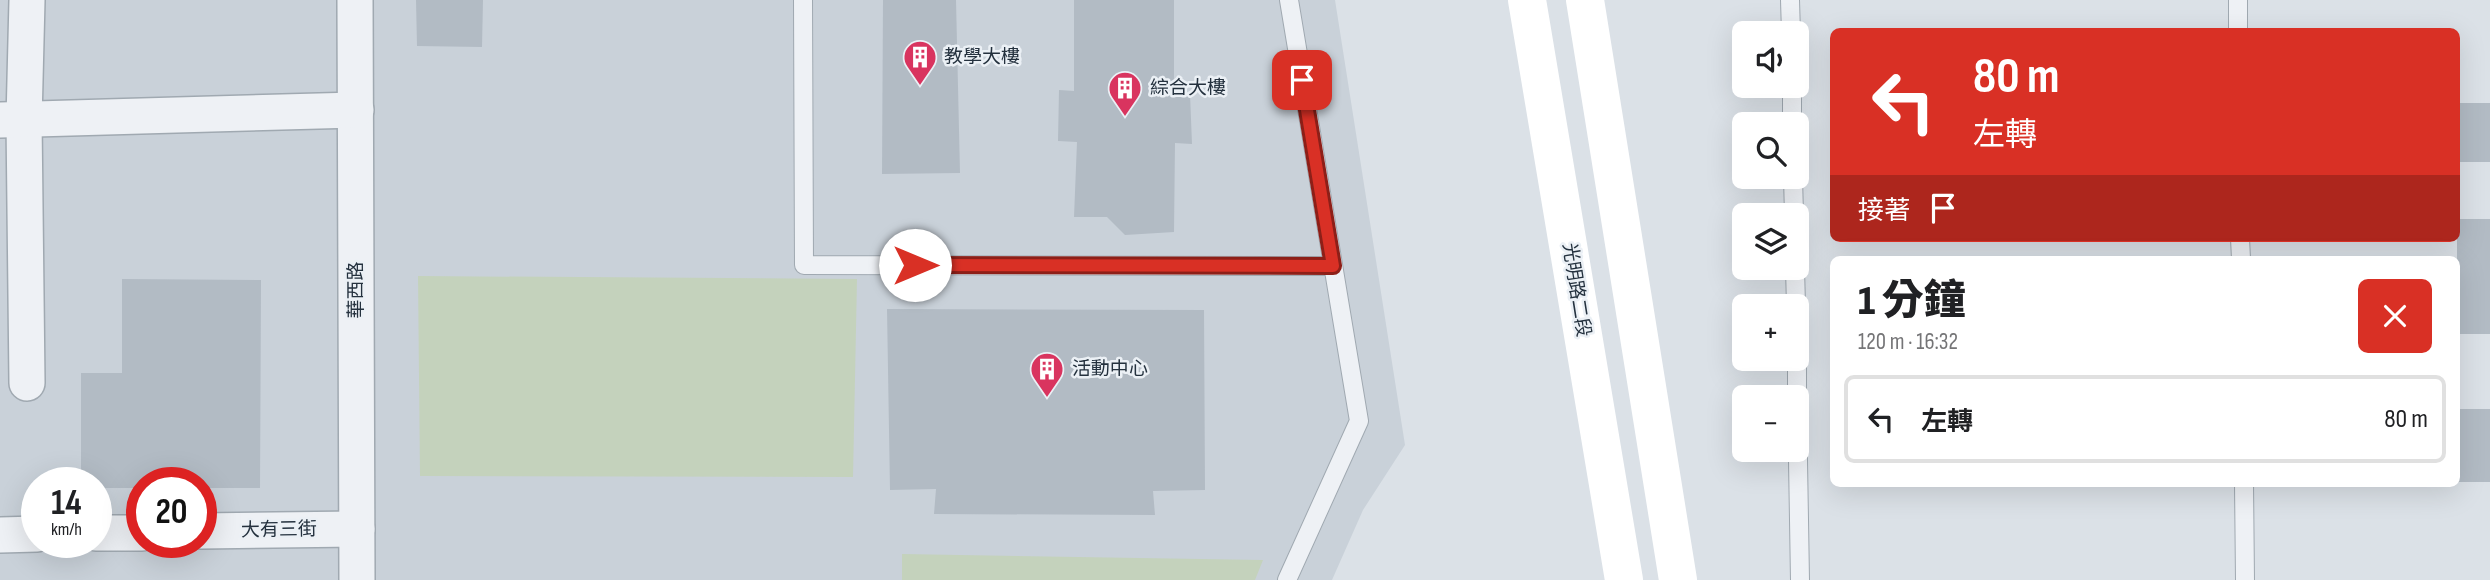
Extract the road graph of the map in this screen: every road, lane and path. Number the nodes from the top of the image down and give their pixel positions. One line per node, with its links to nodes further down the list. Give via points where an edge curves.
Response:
1 (27, 0): 12 (street)
2 (355, 0): 11 (street, 華西路)
3 (803, 0): 13 (lane, via 804,265)
4 (1289, 0): 13 (lane)
5 (1527, 0): 23 (street, 光明路二段)
6 (1585, 0): 24 (street)
7 (1790, 0): 9 (lane)
8 (2238, 0): 10 (lane)
9 (1791, 21)
10 (2238, 28)
11 (356, 110): 12 (street); 17 (street, 華西路)
12 (12, 120): 14 (street)
13 (1333, 266): 22 (lane, via 1359,421)
14 (27, 383)
15 (1798, 462): 25 (lane)
16 (2244, 487): 26 (lane)
17 (357, 529): 18 (street, 大有三街); 21 (street, 華西路)
18 (217, 531)
19 (21, 534): 20 (street)
20 (0, 535)
21 (358, 580)
22 (1287, 580)
23 (1624, 580)
24 (1678, 580)
25 (1800, 580)
26 (2245, 580)

